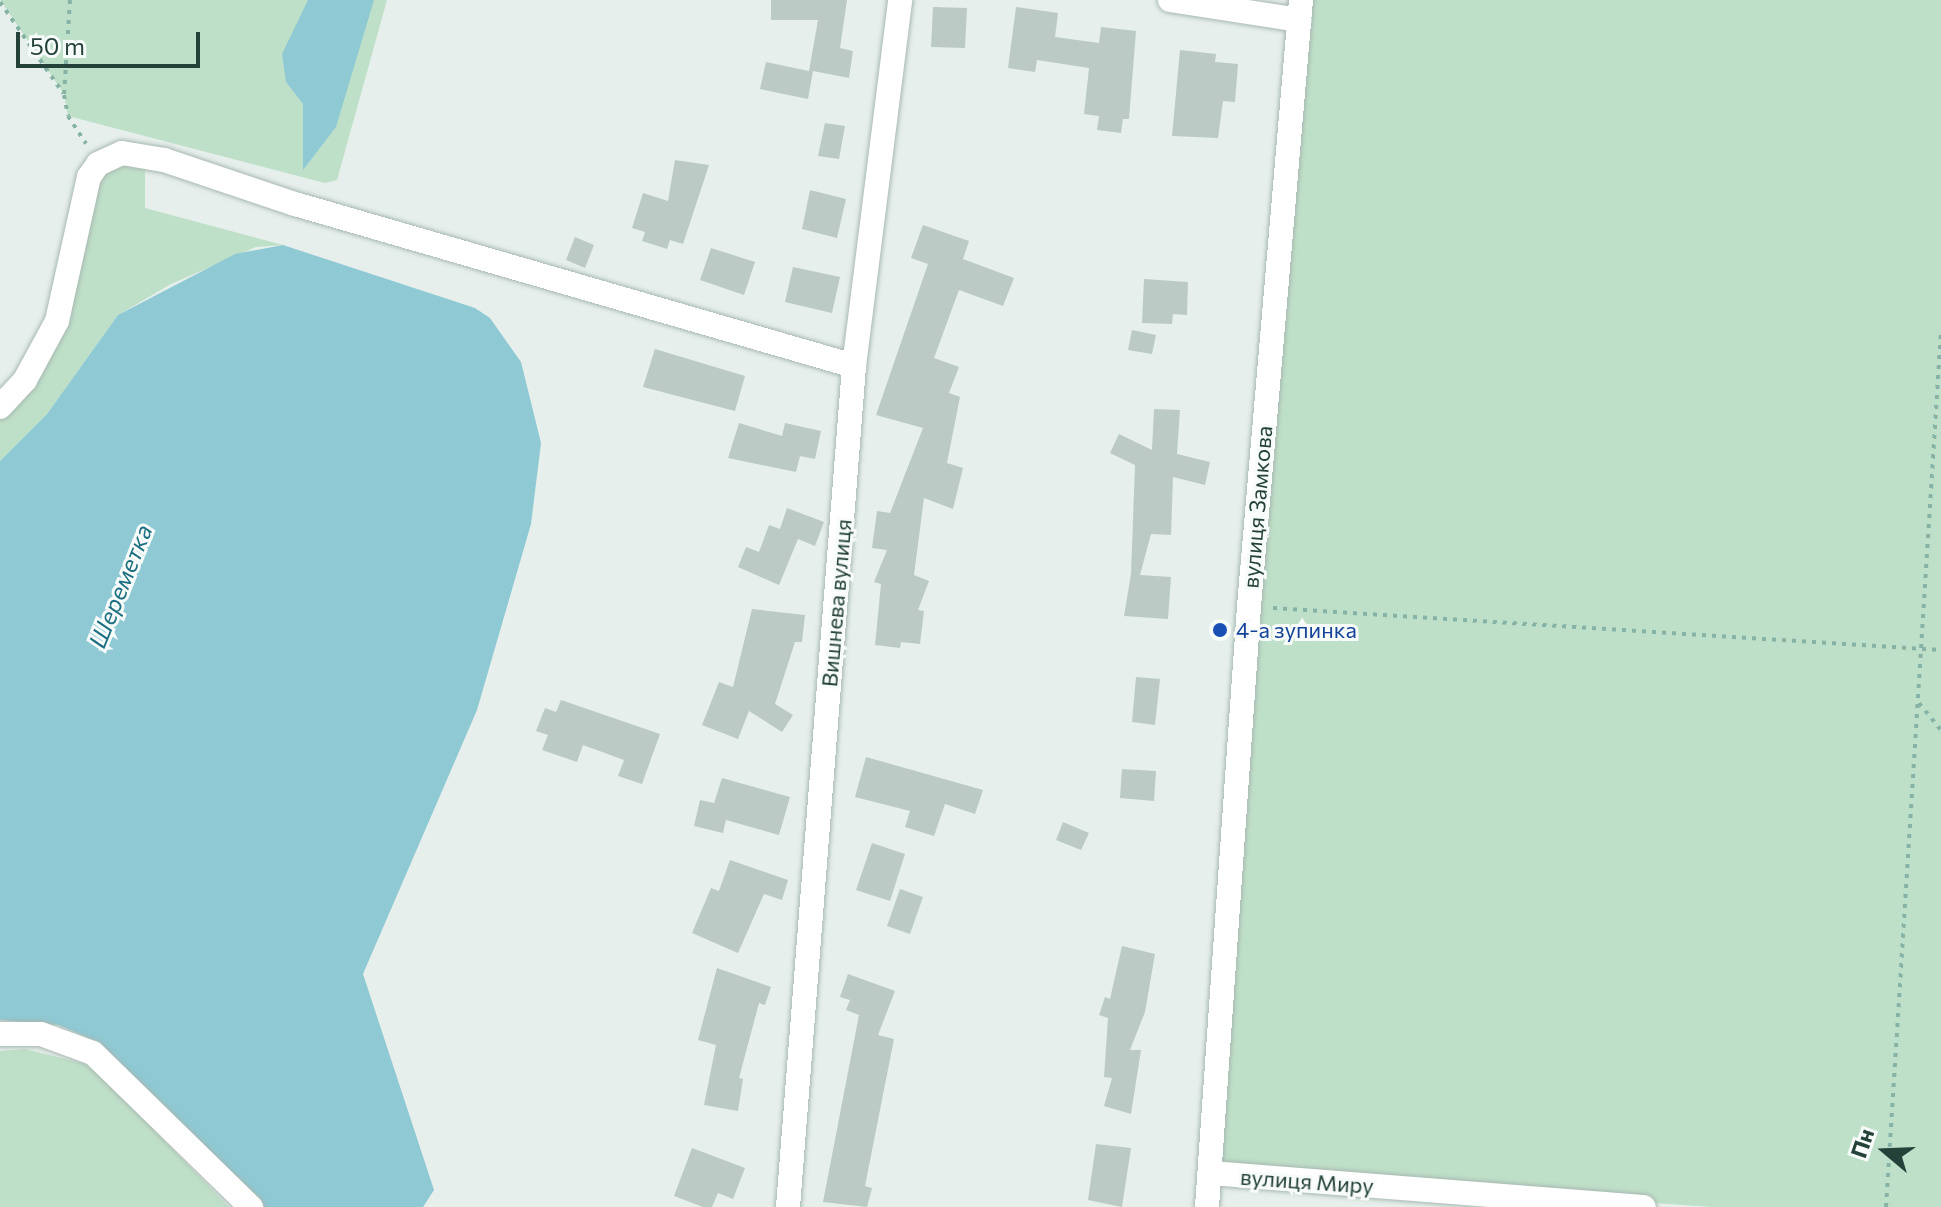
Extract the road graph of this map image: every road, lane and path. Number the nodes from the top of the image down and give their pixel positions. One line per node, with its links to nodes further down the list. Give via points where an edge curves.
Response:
1 (70, 0): 6 (path)
2 (900, 0): 9 (street, Вишнева вулиця)
3 (1170, 0): 5 (street)
4 (0, 2): 6 (path)
5 (1300, 10): 11 (street, вулиця Замкова)
6 (64, 95): 7 (path, via 68,116)
7 (98, 164): 9 (street, via 122,153 141,154 295,204); 10 (street, via 84,192 57,321 25,380)
8 (1941, 330): 12 (path)
9 (854, 366): 19 (street, Вишнева вулиця)
10 (0, 407)
11 (1249, 606): 12 (path); 17 (street, вулиця Замкова)
12 (1921, 649): 13 (path); 14 (path)
13 (1941, 650)
14 (1918, 701): 15 (path); 22 (path)
15 (1941, 730)
16 (0, 1034): 18 (street, via 41,1034 93,1053)
17 (1210, 1173): 20 (street, вулиця Замкова); 21 (street, вулиця Миру)
18 (251, 1207)
19 (788, 1207)
20 (1207, 1207)
21 (1644, 1207)
22 (1886, 1207)

